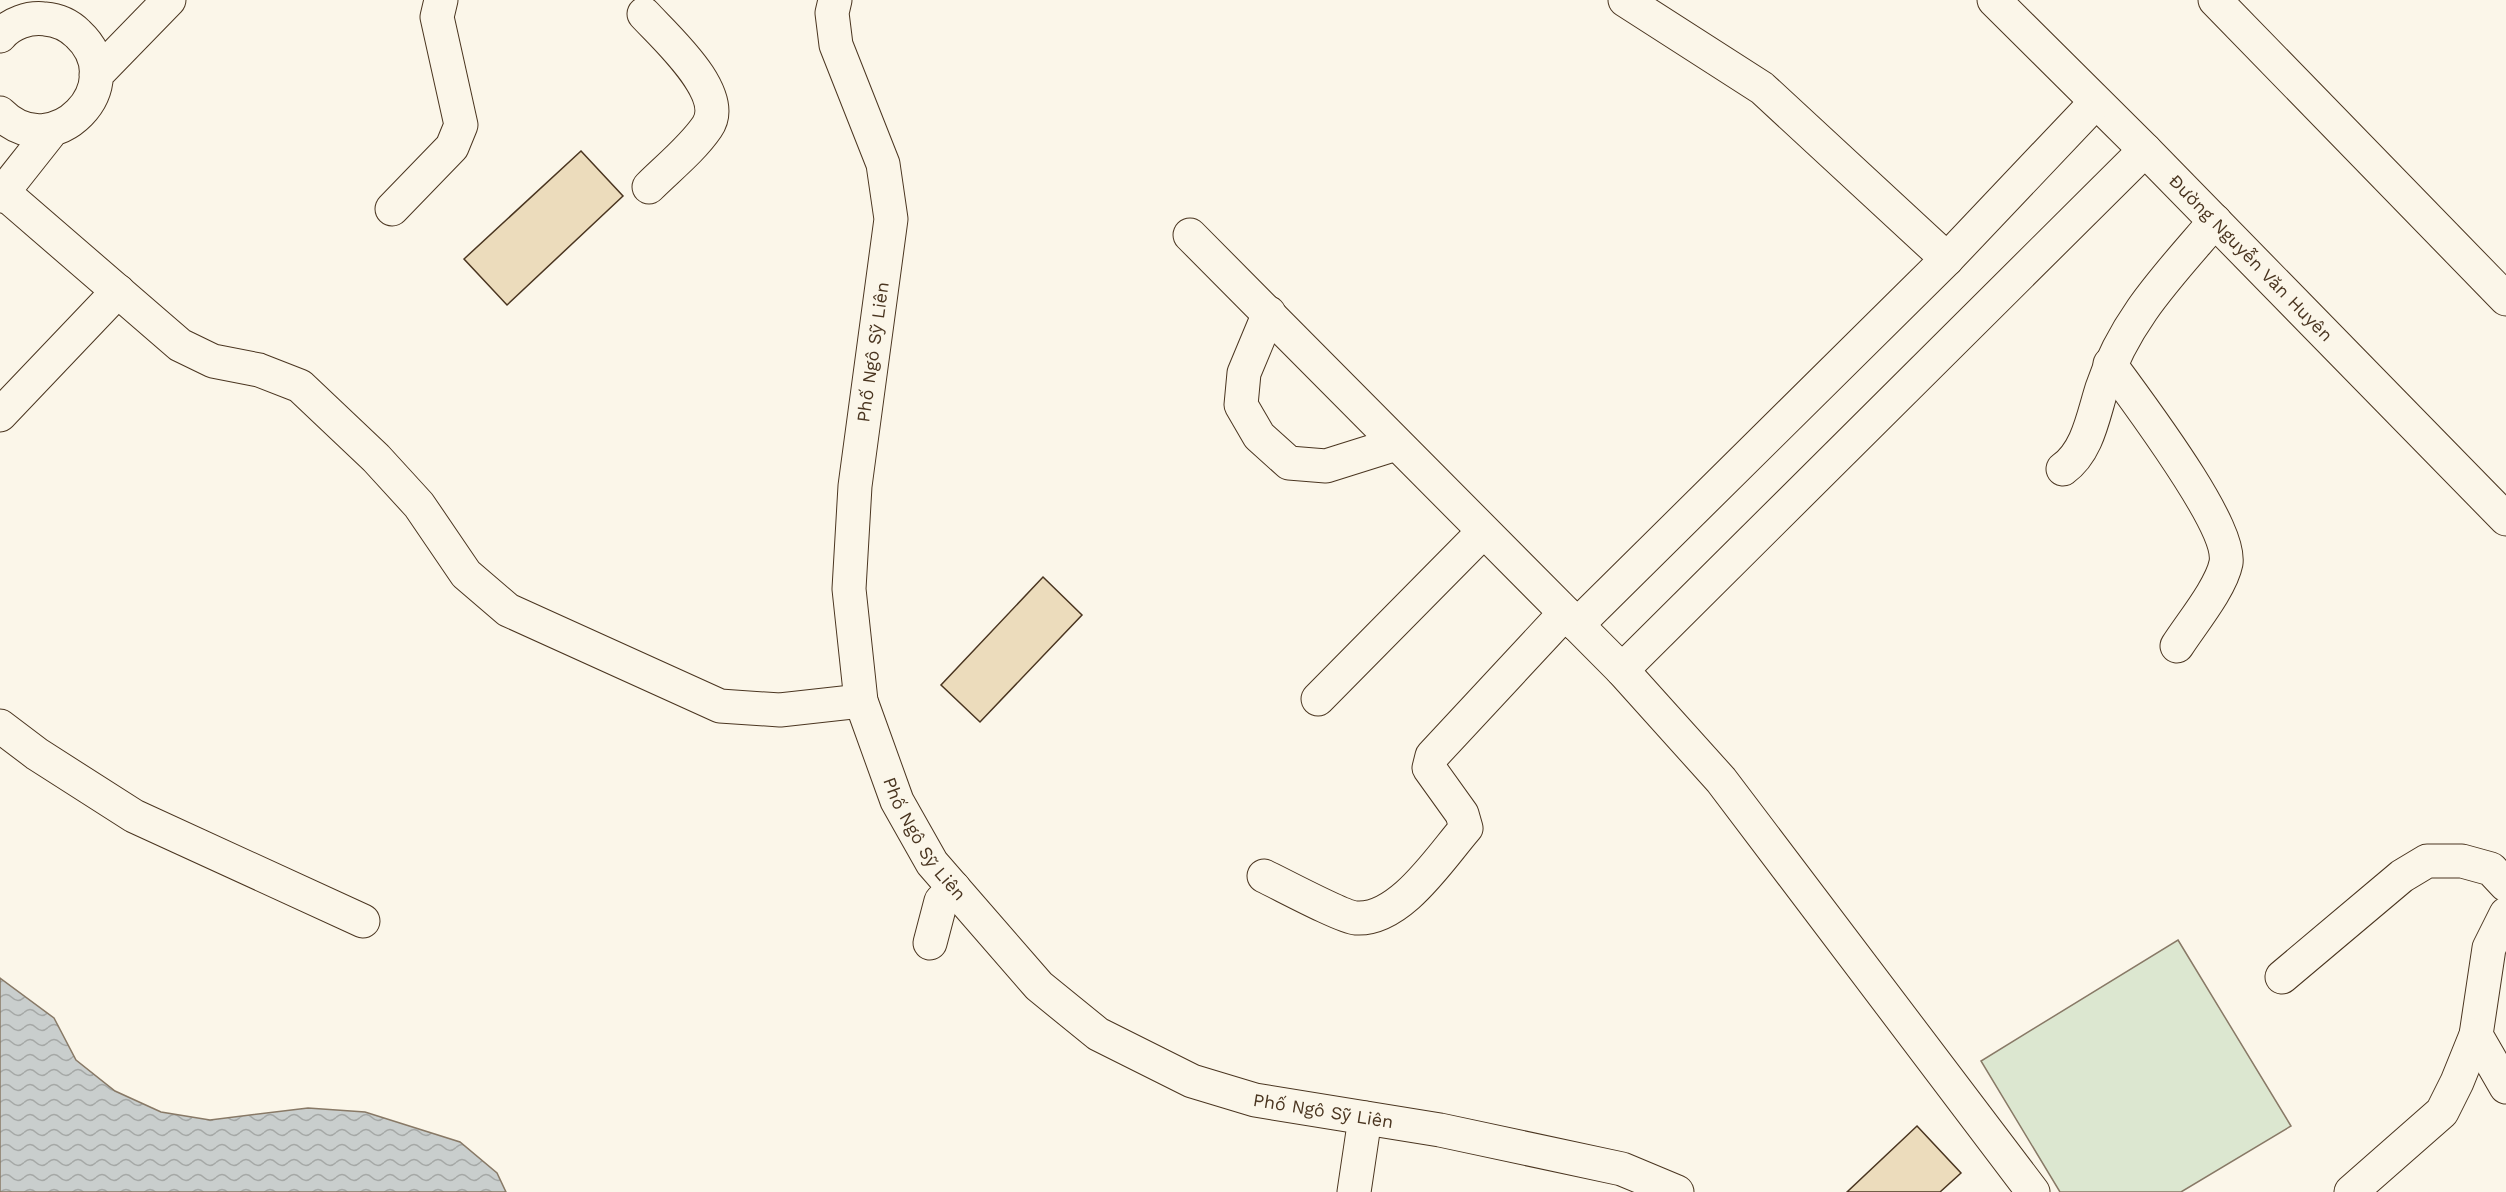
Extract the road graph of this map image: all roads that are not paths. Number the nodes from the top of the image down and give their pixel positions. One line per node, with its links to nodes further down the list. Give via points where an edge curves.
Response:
1 (169, 0): 10 (street)
2 (441, 0): 17 (street, via 437,17 461,125 452,147)
3 (835, 0): 34 (street, Phố Ngô Sỹ Liên, via 832,13 836,45 884,164 891,219 855,486 849,590)
4 (1625, 0): 20 (street, via 1762,88)
5 (1994, 0): 11 (street, Đường Nguyễn Văn Huyên)
6 (2214, 0): 22 (street)
7 (645, 5): 15 (street, via 706,85 713,109 708,126)
8 (45, 9): 9 (street); 10 (street, via 85,40 94,57)
9 (1, 33)
10 (96, 75): 13 (street, via 93,94 84,110)
11 (2095, 103): 14 (street, Đường Nguyễn Văn Huyên); 20 (street)
12 (0, 112): 13 (street, via 17,126)
13 (53, 129): 16 (street)
14 (2145, 150): 18 (street, Đường Nguyễn Văn Huyên); 32 (street)
15 (649, 187)
16 (2, 194): 21 (street)
17 (392, 209)
18 (2215, 221): 24 (street, via 2142,306); 28 (street, Đường Nguyễn Văn Huyên)
19 (1190, 236): 23 (street)
20 (1947, 259): 30 (street)
21 (118, 291): 25 (street); 34 (street, via 180,345 213,361 259,370 300,386 376,458 418,505 466,574 508,610 720,706 780,710)
22 (2506, 299)
23 (1269, 313): 26 (street); 26 (street, via 1244,373 1241,405 1259,436 1289,463 1326,466)
24 (2110, 364): 27 (street, via 2085,440 2075,460); 31 (street, via 2194,486 2226,548 2220,580)
25 (0, 415)
26 (1396, 444): 29 (street)
27 (2063, 469)
28 (2506, 519)
29 (1483, 532): 30 (street); 33 (street)
30 (1571, 619): 32 (street); 36 (street, via 1432,756 1429,768 1462,814 1466,828 1401,902 1379,915 1355,918)
31 (2177, 646)
32 (1622, 670): 48 (street, via 1721,780)
33 (1318, 699)
34 (861, 701): 38 (street, Phố Ngô Sỹ Liên, via 897,801 932,863)
35 (0, 726): 40 (street, via 134,816)
36 (1264, 876)
37 (2506, 885): 42 (street, via 2491,868 2462,861 2427,861 2402,876)
38 (954, 888): 41 (street, via 941,901); 45 (street, Phố Ngô Sỹ Liên, via 1039,986 1098,1034 1192,1081 1255,1100)
39 (2506, 914): 43 (street, via 2488,948)
40 (363, 921)
41 (930, 943)
42 (2282, 977)
43 (2476, 1035): 44 (street); 49 (street, via 2442,1112)
44 (2506, 1087)
45 (1365, 1118): 46 (street); 47 (street, Phố Ngô Sỹ Liên, via 1622,1169)
46 (1354, 1192)
47 (1677, 1192)
48 (2033, 1192)
49 (2351, 1192)

